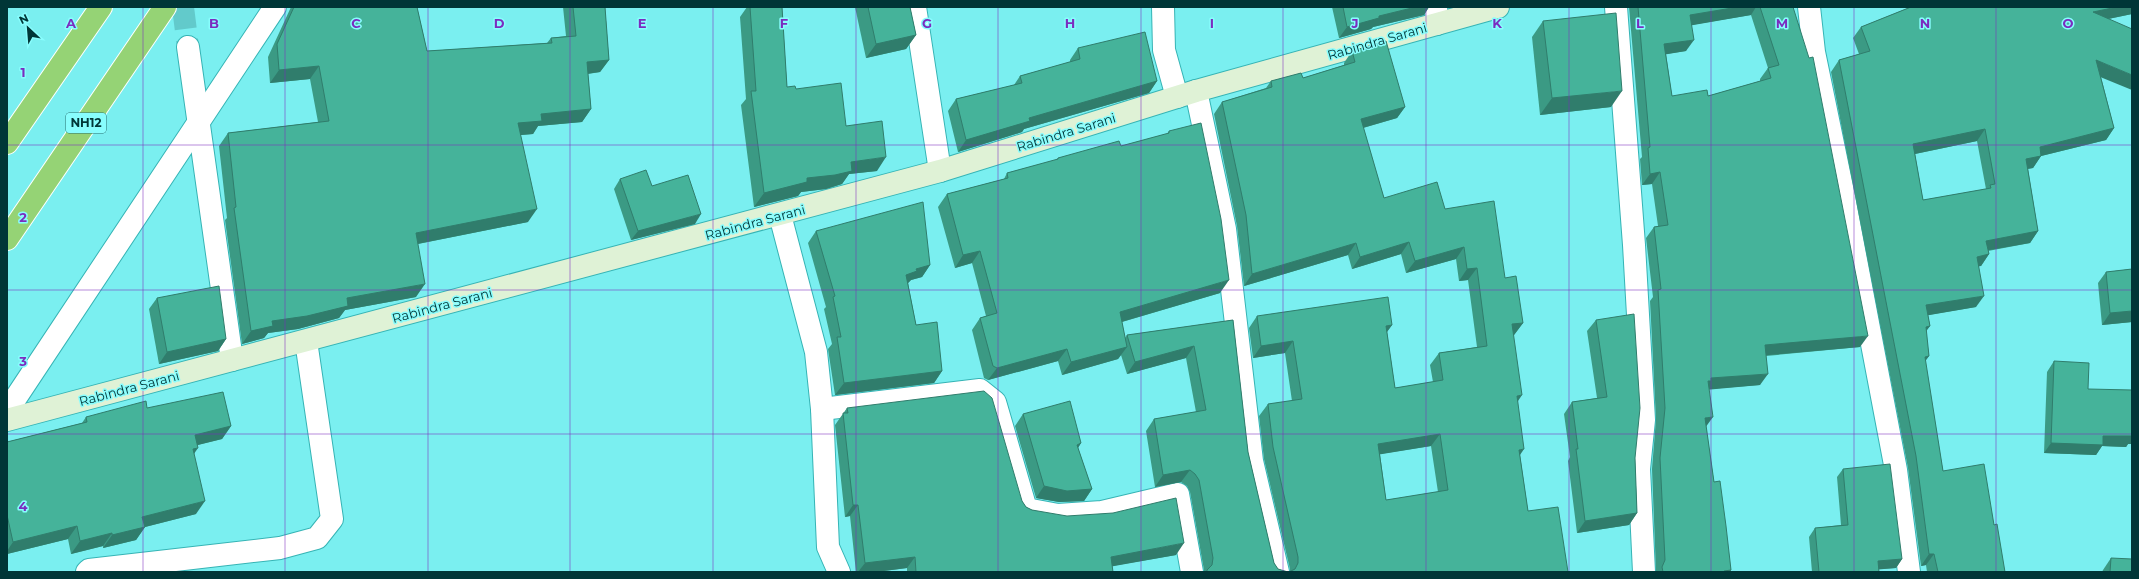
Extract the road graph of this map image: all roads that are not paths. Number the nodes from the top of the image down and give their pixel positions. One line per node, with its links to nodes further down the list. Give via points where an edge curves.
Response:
1 (101, 7): 13 (highway)
2 (165, 7): 16 (highway, NH12)
3 (275, 7): 12 (street)
4 (915, 7): 14 (street)
5 (1163, 7): 11 (street, via 1164,50)
6 (1498, 7): 9 (street, Rabindra Sarani)
7 (1616, 7): 26 (street, via 1644,420 1639,469)
8 (1809, 7): 27 (street, via 1814,52 1896,470)
9 (1437, 15): 11 (street, Rabindra Sarani)
10 (188, 47): 12 (street)
11 (1187, 94): 14 (street, Rabindra Sarani); 25 (street, via 1225,229 1252,461)
12 (197, 124): 18 (street); 20 (street)
13 (7, 143)
14 (940, 171): 15 (street, Rabindra Sarani)
15 (780, 215): 17 (street, Rabindra Sarani); 19 (street, via 816,352)
16 (7, 239)
17 (306, 341): 18 (street, Rabindra Sarani); 22 (street, via 332,519 317,538 280,548)
18 (232, 360): 21 (street, Rabindra Sarani)
19 (822, 410): 23 (street, via 828,547); 24 (street, via 980,390 995,402 1026,509 1058,515 1102,512 1178,494)
20 (7, 411)
21 (7, 420)
22 (88, 572)
23 (840, 572)
24 (1192, 572)
25 (1278, 572)
26 (1644, 572)
27 (1909, 572)

